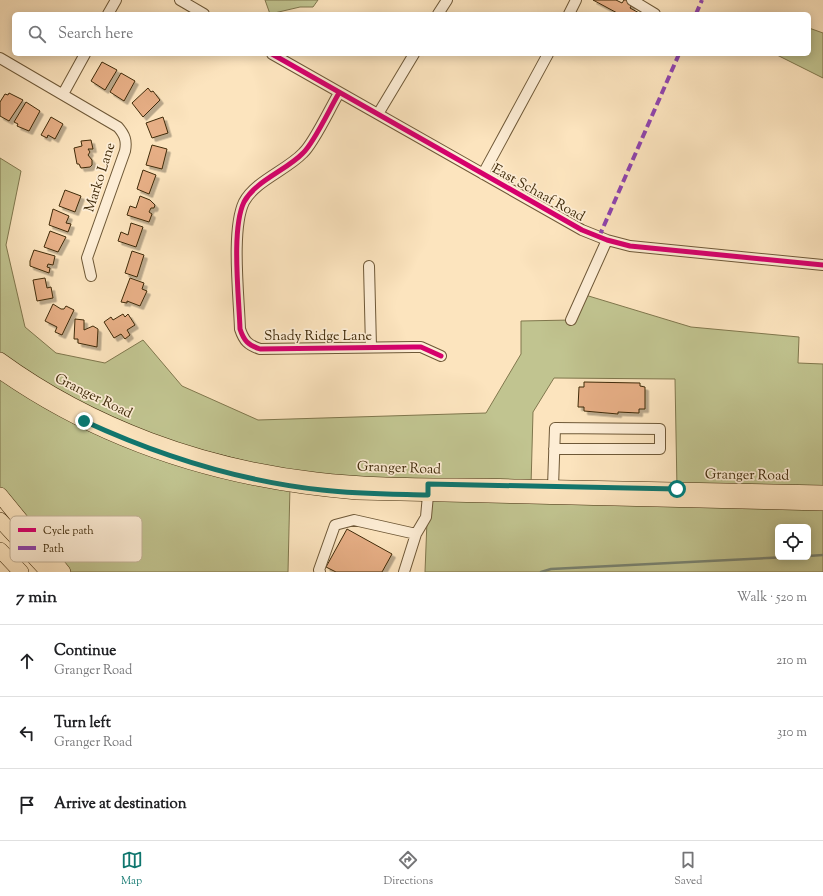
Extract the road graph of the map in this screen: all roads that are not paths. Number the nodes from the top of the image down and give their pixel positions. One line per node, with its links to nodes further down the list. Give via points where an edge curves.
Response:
1 (116, 0): 6 (street)
2 (180, 0): 7 (street)
3 (447, 0): 8 (street)
4 (576, 0): 9 (street)
5 (632, 0): 10 (street)
6 (109, 12)
7 (201, 12)
8 (439, 12)
9 (570, 12)
10 (652, 12)
11 (85, 56): 17 (street)
12 (275, 56): 16 (street, East Schaaf Road)
13 (413, 56): 18 (street)
14 (547, 56): 19 (street)
15 (0, 58): 17 (street, Marko Lane)
16 (339, 93): 18 (street, East Schaaf Road); 25 (street, Shady Ridge Lane, via 305,152 290,166 260,184 245,201 237,225 240,329 246,343 260,349)
17 (63, 94): 23 (street, Marko Lane, via 118,127 123,133 126,145 86,258)
18 (378, 114): 19 (street, East Schaaf Road)
19 (484, 174): 20 (street, East Schaaf Road, via 582,230)
20 (607, 240): 21 (street, East Schaaf Road, via 642,248); 24 (street)
21 (823, 265)
22 (369, 266): 25 (street)
23 (90, 276)
24 (571, 320)
25 (371, 347): 26 (street, Shady Ridge Lane, via 421,348)
26 (440, 356)
27 (0, 359): 31 (main road, Granger Road, via 36,383 87,411 138,434 198,455 259,470 317,479)
28 (0, 372): 31 (main road, Granger Road, via 84,421 122,439 184,462 290,486 358,493)
29 (554, 449): 29 (street, via 554,428 660,429 660,449); 30 (street)
30 (553, 487): 31 (main road, Granger Road); 32 (main road, Granger Road)
31 (428, 489): 34 (main road, Granger Road); 38 (street, via 426,517)
32 (823, 492)
33 (0, 495): 35 (highway)
34 (823, 504)
35 (17, 516)
36 (0, 520): 37 (highway)
37 (10, 531)
38 (416, 534): 47 (street, via 354,520 335,525); 48 (street)
39 (0, 550): 40 (highway)
40 (10, 560)
41 (11, 562): 44 (highway)
42 (39, 562): 45 (highway)
43 (55, 562): 46 (highway)
44 (21, 572)
45 (48, 572)
46 (63, 572)
47 (320, 572)
48 (404, 572)

